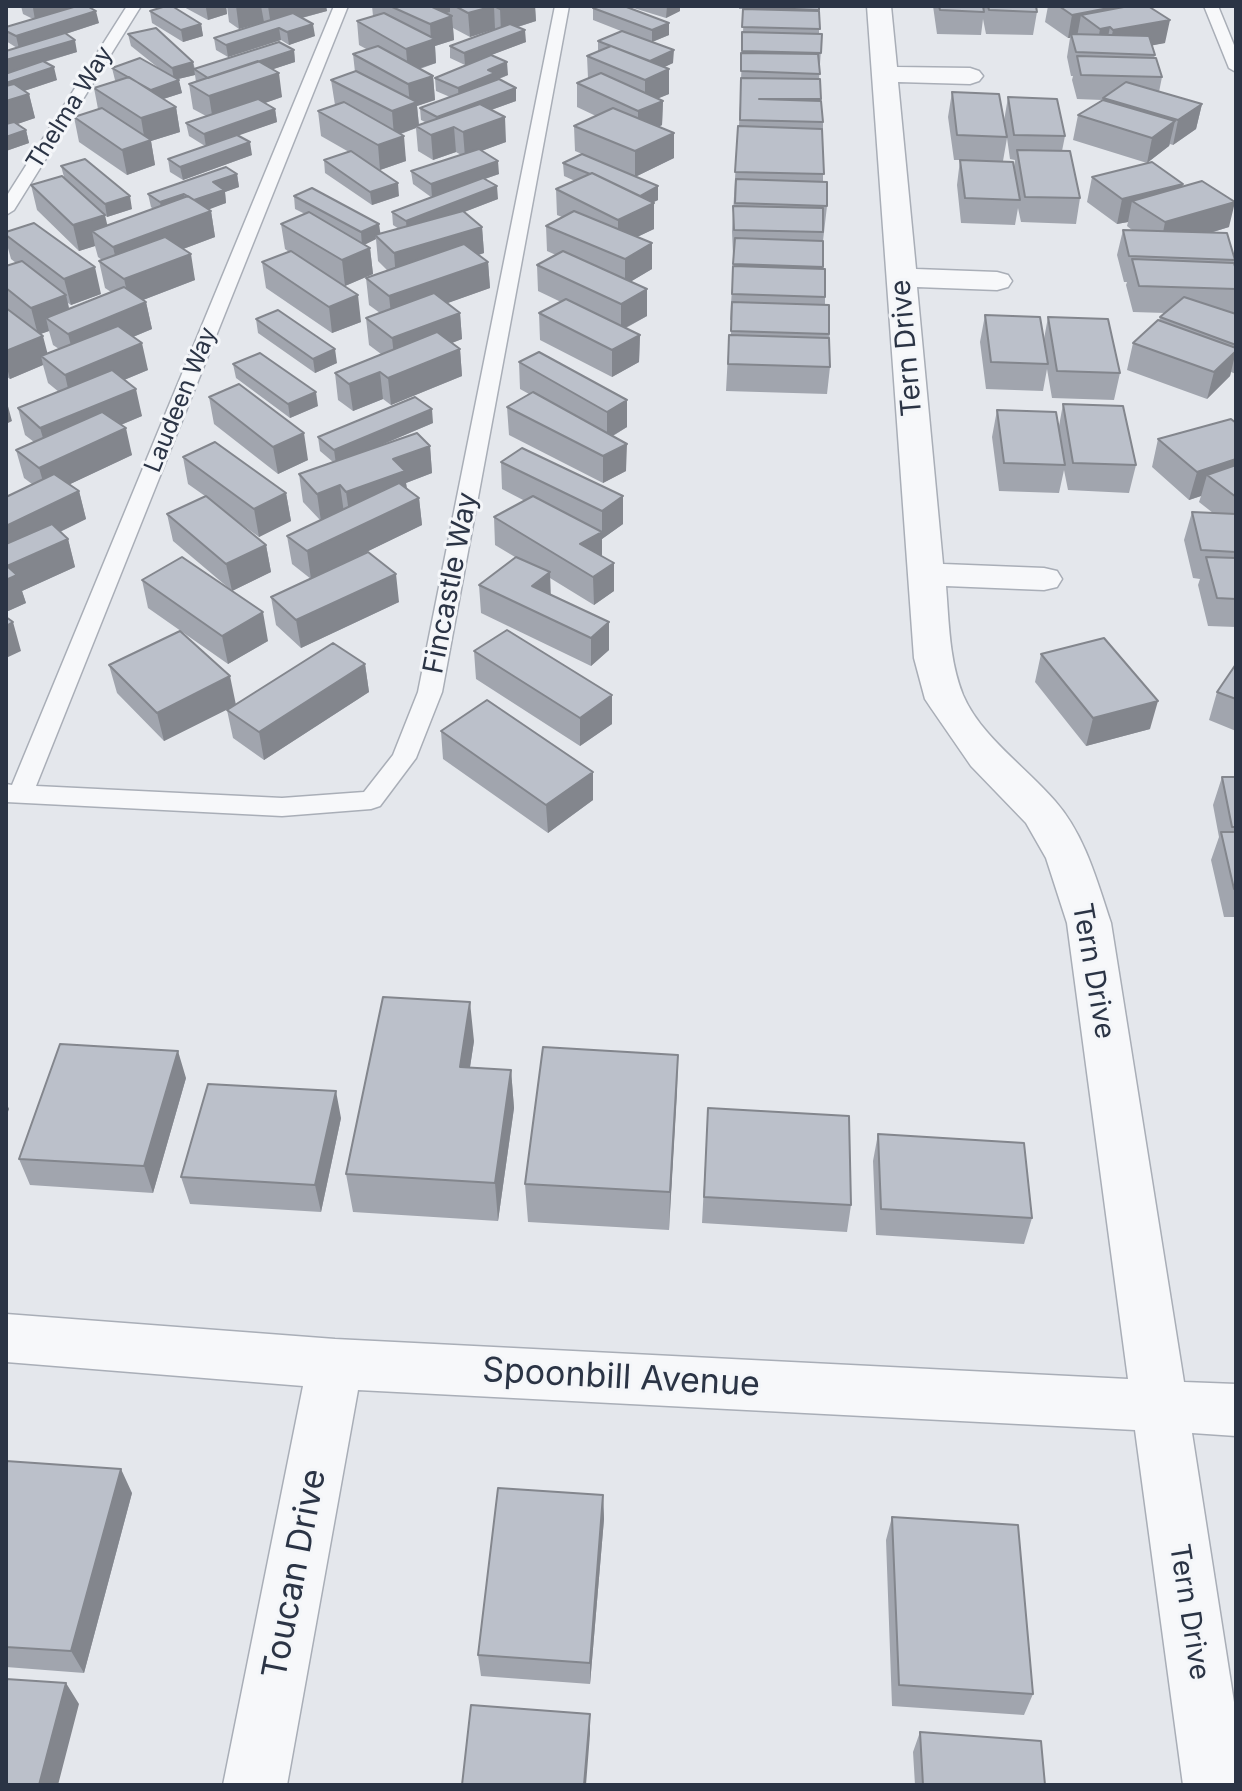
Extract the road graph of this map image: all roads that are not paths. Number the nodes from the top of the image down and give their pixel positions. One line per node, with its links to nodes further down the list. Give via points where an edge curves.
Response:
1 (134, 6): 9 (lane, Thelma Way)
2 (341, 6): 14 (lane, Laudeen Way)
3 (562, 6): 14 (lane, Fincastle Way, via 430,692 404,758 371,800 282,807)
4 (879, 6): 7 (street, Tern Drive)
5 (1211, 6): 6 (lane)
6 (1235, 63)
7 (885, 74): 8 (street); 10 (street, Tern Drive)
8 (970, 76)
9 (6, 210)
10 (901, 277): 11 (street); 12 (street, Tern Drive)
11 (997, 281)
12 (926, 574): 13 (street); 17 (street, Tern Drive, via 933,658 945,699 985,756 1042,813 1068,858 1089,923)
13 (1044, 579)
14 (13, 794)
15 (6, 1338): 16 (street, Spoonbill Avenue)
16 (335, 1364): 17 (street, Spoonbill Avenue); 19 (street, Toucan Drive)
17 (1158, 1405): 18 (street, Spoonbill Avenue); 20 (street, Tern Drive)
18 (1236, 1410)
19 (255, 1785)
20 (1215, 1785)

